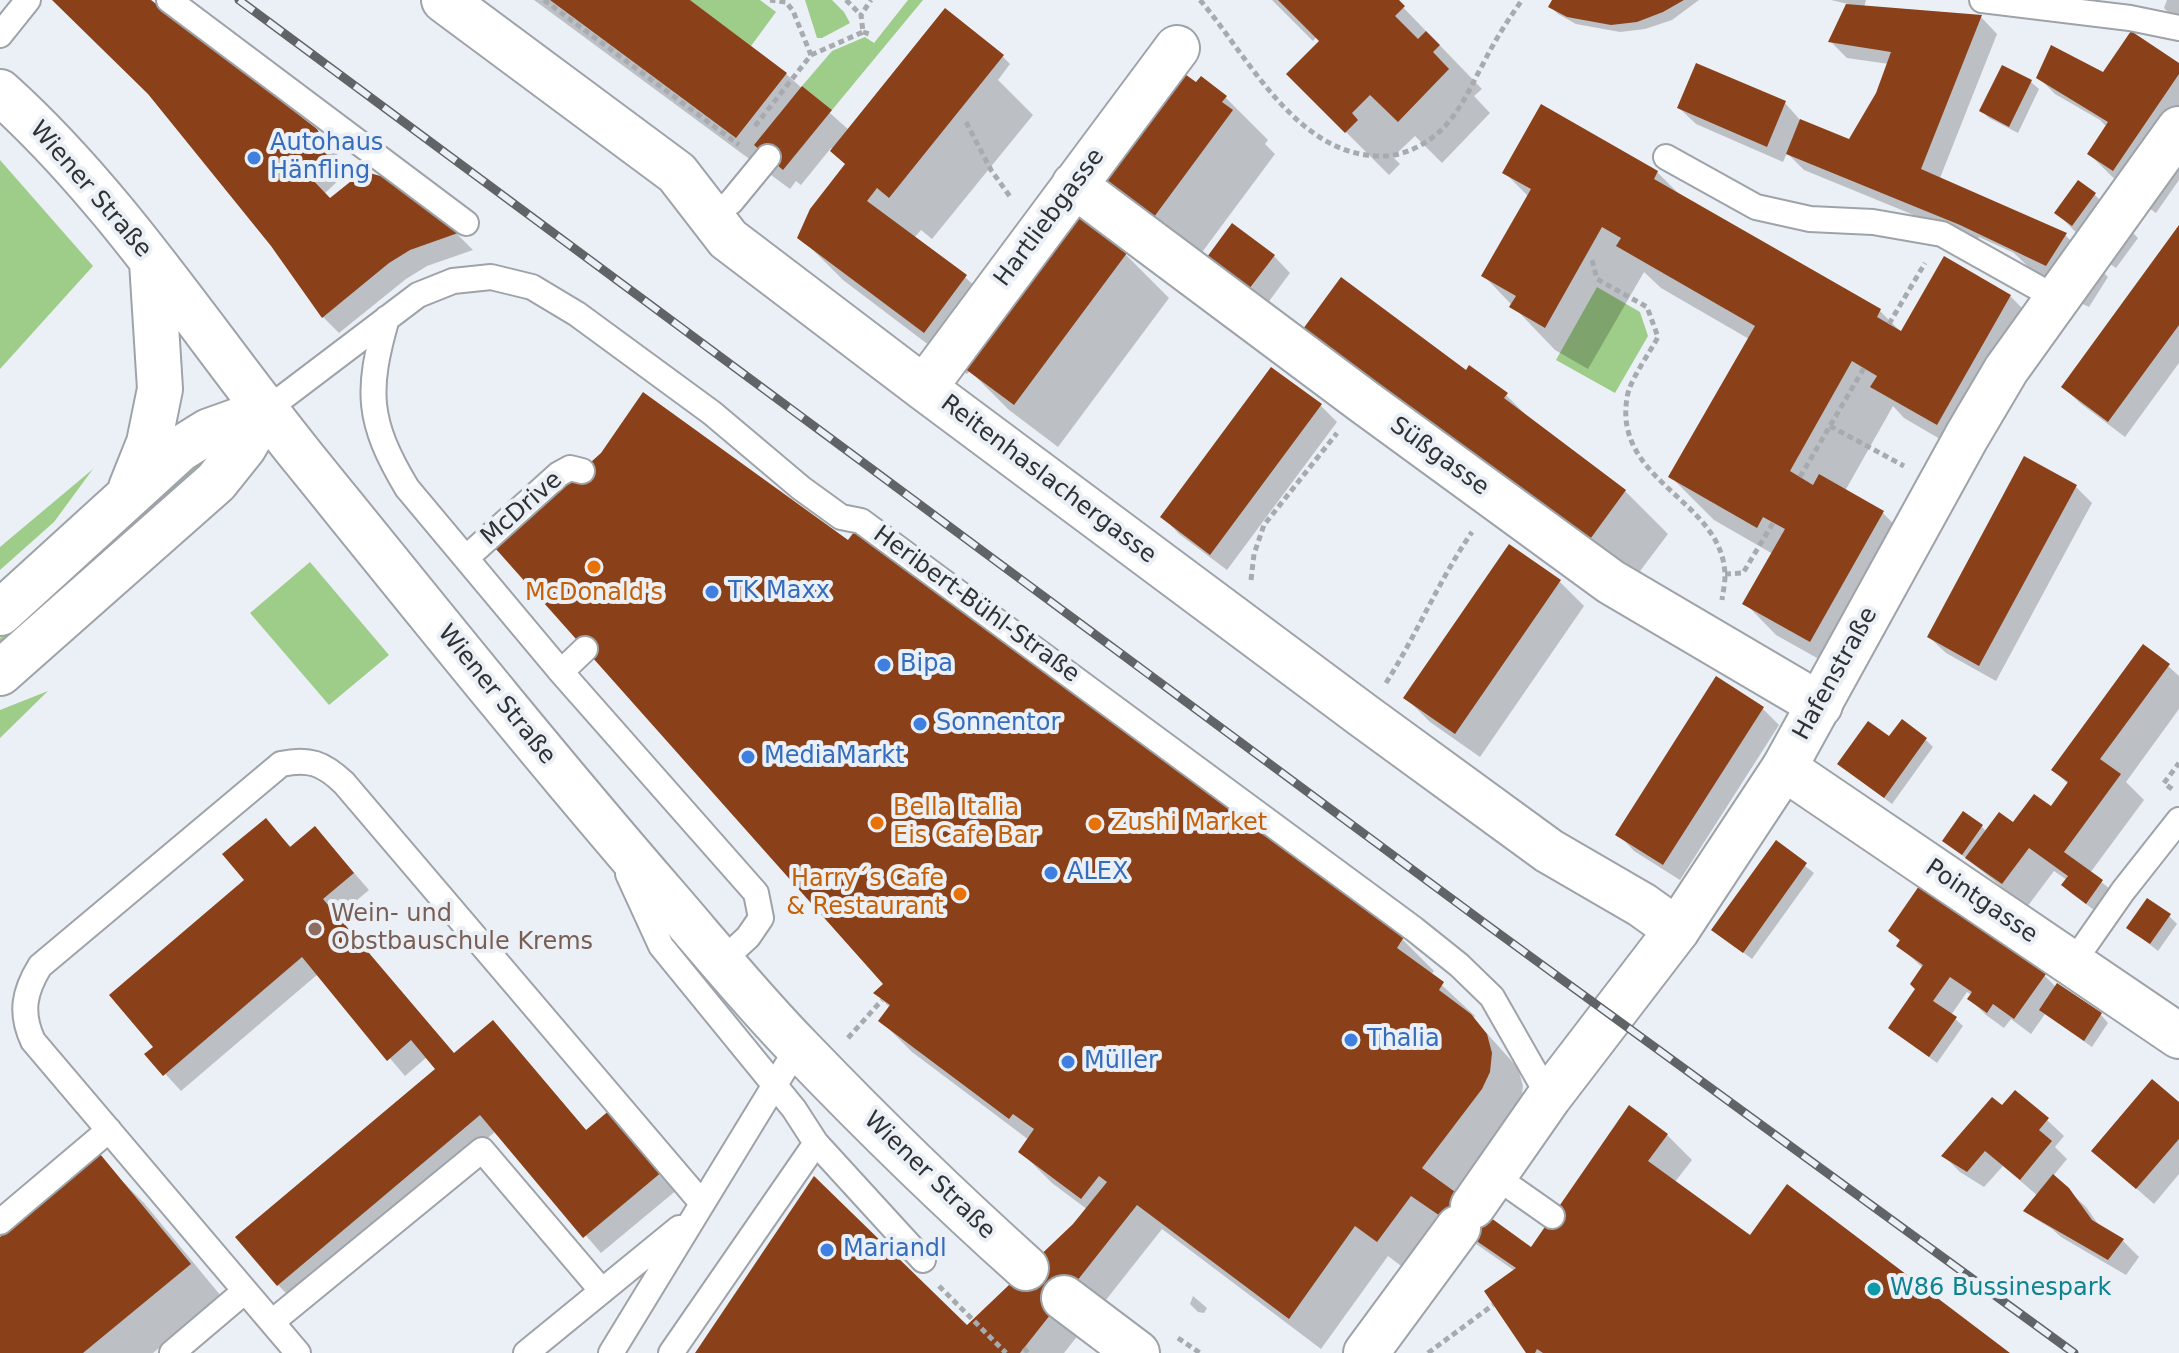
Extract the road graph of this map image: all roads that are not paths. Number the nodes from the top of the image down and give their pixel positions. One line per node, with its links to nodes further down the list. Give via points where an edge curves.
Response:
1 (28, 0): 6 (lane)
2 (169, 0): 14 (lane)
3 (444, 0): 13 (street, Reitenhaslachergasse, via 677,173)
4 (1982, 0): 5 (lane)
5 (2179, 28)
6 (0, 35)
7 (1177, 48): 12 (street, Hartliebgasse)
8 (0, 92): 15 (street, Wiener Straße, via 76,169)
9 (2179, 129): 16 (street, Hafenstraße)
10 (768, 157): 13 (lane, via 731,202)
11 (1666, 157): 16 (lane, via 1756,207 1810,219 1873,222 1942,234)
12 (1074, 185): 18 (street, Hartliebgasse); 27 (street, Süßgasse, via 1611,582)
13 (710, 217): 18 (street, Reitenhaslachergasse, via 728,239)
14 (466, 223)
15 (152, 262): 19 (street, Wiener Straße); 21 (street, via 160,389 149,443)
16 (2058, 299): 27 (street, Hafenstraße, via 2006,370 1967,436)
17 (387, 318): 19 (lane, Heribert-Bühl-Straße); 22 (lane, via 373,380 374,418 407,488); 37 (lane, Heribert-Bühl-Straße, via 418,295 453,281 491,277 532,287 577,314 712,413 837,523 861,521 1459,965 1492,997)
18 (924, 388): 31 (street, Reitenhaslachergasse, via 1549,851)
19 (265, 411): 21 (street, via 189,443); 26 (street, via 216,482); 30 (street, Wiener Straße)
20 (582, 471): 22 (lane, McDrive, via 570,468 559,474)
21 (127, 498): 23 (street)
22 (466, 558): 25 (lane)
23 (0, 613)
24 (585, 649): 25 (lane)
25 (561, 672): 32 (lane, via 756,893 761,918)
26 (0, 673)
27 (1820, 705): 28 (street, Hafenstraße)
28 (1784, 768): 31 (street, Hafenstraße); 33 (street, Pointgasse)
29 (2179, 820): 33 (lane)
30 (609, 832): 32 (street, Wiener Straße); 36 (lane, via 661,946)
31 (1677, 930): 37 (street, Hafenstraße)
32 (722, 961): 35 (street, Wiener Straße)
33 (2072, 964): 34 (street, Pointgasse)
34 (2179, 1036)
35 (798, 1047): 36 (lane); 45 (street, Wiener Straße)
36 (774, 1085): 39 (lane); 41 (lane)
37 (1549, 1097): 40 (street, Hafenstraße)
38 (109, 1130): 41 (lane, via 33,1041 24,1021 29,983 40,966 281,764 300,760 328,767 344,783); 43 (lane); 46 (lane)
39 (816, 1143): 44 (lane); 50 (lane)
40 (1475, 1203): 42 (lane); 56 (street, Hafenstraße)
41 (697, 1209): 47 (lane); 54 (lane)
42 (1552, 1216)
43 (0, 1222)
44 (923, 1260)
45 (1026, 1268)
46 (245, 1291): 49 (lane); 51 (lane)
47 (602, 1291): 49 (lane, via 482,1150); 53 (lane)
48 (1064, 1298): 55 (street)
49 (272, 1322): 52 (lane)
50 (676, 1350)
51 (172, 1353)
52 (298, 1353)
53 (526, 1353)
54 (611, 1353)
55 (1137, 1353)
56 (1366, 1353)

